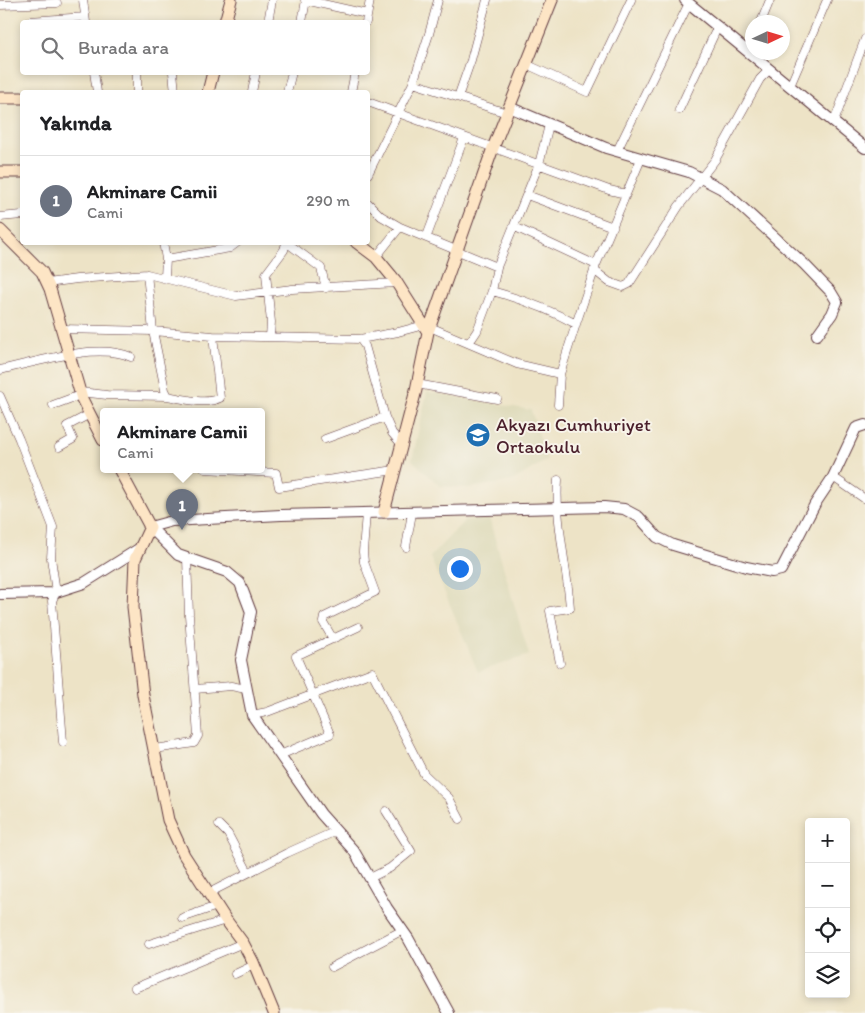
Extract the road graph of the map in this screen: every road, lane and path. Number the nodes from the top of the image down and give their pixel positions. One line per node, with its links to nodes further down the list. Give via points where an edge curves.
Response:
1 (83, 0): 17 (street)
2 (231, 0): 18 (main road)
3 (272, 0): 19 (street)
4 (306, 0): 15 (street); 20 (street)
5 (370, 0): 15 (street)
6 (438, 0): 35 (street)
7 (487, 0): 44 (street)
8 (552, 0): 26 (main road)
9 (631, 0): 26 (street, via 587,92)
10 (770, 0): 16 (street)
11 (827, 0): 36 (street)
12 (687, 1): 22 (street); 56 (street)
13 (56, 3): 14 (street)
14 (0, 5)
15 (367, 14): 21 (street)
16 (763, 15)
17 (86, 20)
18 (226, 20)
19 (268, 20)
20 (302, 20)
21 (366, 20)
22 (718, 26): 24 (street); 49 (street)
23 (865, 39): 51 (street)
24 (745, 42)
25 (762, 60): 27 (street)
26 (526, 64): 48 (main road)
27 (770, 69): 36 (street); 62 (street, via 760,79 732,132)
28 (94, 75): 37 (street)
29 (137, 75): 38 (street)
30 (173, 75): 39 (street)
31 (212, 75): 40 (main road)
32 (255, 75): 41 (street)
33 (291, 75): 42 (street)
34 (354, 75): 43 (street)
35 (413, 83): 44 (street); 50 (street)
36 (790, 86): 51 (street)
37 (97, 90)
38 (137, 90)
39 (174, 90)
40 (208, 90)
41 (252, 90)
42 (288, 90)
43 (351, 90)
44 (458, 97): 48 (street)
45 (0, 98): 46 (main road)
46 (20, 98)
47 (370, 103): 50 (street)
48 (508, 110): 52 (street); 54 (main road)
49 (679, 110)
50 (398, 113): 53 (street); 59 (street)
51 (834, 122): 55 (street)
52 (549, 125): 56 (street); 58 (street)
53 (464, 138): 54 (street); 72 (street)
54 (493, 148): 58 (street); 78 (main road)
55 (865, 148)
56 (617, 151): 57 (street)
57 (641, 159): 62 (street, via 690,172); 63 (street)
58 (539, 164): 63 (street); 64 (street)
59 (370, 170)
60 (0, 172): 61 (main road)
61 (20, 172)
62 (700, 178): 82 (street, via 678,206 629,284 623,287 609,282); 94 (street, via 722,190 831,292 837,302)
63 (626, 194): 70 (street)
64 (527, 196): 69 (street); 70 (street)
65 (370, 205): 68 (street)
66 (20, 215): 67 (street)
67 (0, 217)
68 (400, 227): 72 (street); 79 (street)
69 (515, 227): 81 (street); 82 (street)
70 (613, 228): 82 (street)
71 (0, 230): 86 (main road, via 42,272)
72 (427, 236): 78 (street)
73 (164, 245): 80 (street)
74 (234, 245): 80 (street)
75 (285, 245): 89 (street, via 266,274)
76 (289, 245): 87 (street, via 320,268)
77 (360, 245): 79 (main road)
78 (456, 250): 81 (street); 91 (main road)
79 (376, 257): 85 (main road)
80 (166, 259): 84 (street)
81 (497, 267): 88 (street)
82 (595, 267): 90 (street)
83 (147, 274): 84 (street); 86 (street); 93 (street)
84 (165, 277): 89 (street, via 236,296)
85 (396, 283): 87 (street); 91 (main road)
86 (47, 284): 92 (main road)
87 (326, 288): 89 (street)
88 (492, 291): 90 (street, via 556,313); 98 (street)
89 (268, 293): 96 (street)
90 (576, 324): 102 (street)
91 (428, 328): 97 (street); 98 (street); 103 (main road)
92 (62, 330): 93 (street); 99 (main road)
93 (153, 332): 95 (street); 106 (street)
94 (817, 335)
95 (213, 336): 96 (street); 106 (street, via 220,398 214,401 185,400)
96 (270, 337): 97 (street)
97 (360, 339): 111 (street, via 365,346)
98 (469, 343): 102 (street, via 517,364)
99 (69, 354): 100 (street, via 109,352); 101 (street); 104 (main road)
100 (131, 357)
101 (0, 370)
102 (560, 374): 109 (street)
103 (417, 384): 107 (street); 115 (main road)
104 (80, 393): 106 (street); 108 (street); 110 (main road)
105 (0, 396): 131 (street, via 53,527 51,558)
106 (168, 396)
107 (497, 399)
108 (53, 405)
109 (558, 405)
110 (90, 414): 113 (main road); 116 (street, via 67,426 73,439)
111 (385, 417): 114 (street); 115 (street)
112 (865, 425): 120 (street, via 856,428)
113 (100, 434)
114 (325, 439)
115 (402, 445): 117 (main road)
116 (59, 447)
117 (396, 470): 118 (street, via 279,487 276,473); 124 (main road)
118 (265, 472)
119 (121, 473): 127 (main road)
120 (833, 477): 122 (street); 123 (street, via 815,504 781,570 772,572 673,545 657,537 639,517 624,509)
121 (558, 480): 123 (street)
122 (865, 499)
123 (557, 507): 126 (street); 135 (street, via 570,608 550,611)
124 (384, 512): 125 (street); 126 (street)
125 (366, 513): 127 (street, via 172,521); 134 (street, via 364,562 375,592 324,617)
126 (412, 513): 128 (street)
127 (150, 527): 129 (main road); 130 (street, via 178,555)
128 (406, 547)
129 (140, 548): 131 (street, via 84,582); 141 (main road, via 134,559 134,607 143,695)
130 (187, 558): 136 (street, via 227,572 240,584 251,612 241,660); 137 (street)
131 (56, 592): 132 (street); 140 (street, via 52,601)
132 (0, 594)
133 (358, 627): 134 (street)
134 (332, 639): 138 (street, via 296,656)
135 (560, 663)
136 (246, 689): 137 (street, via 231,686); 139 (street)
137 (195, 690): 141 (street, via 198,736 194,743)
138 (312, 695): 139 (street); 142 (street, via 330,734); 144 (street, via 372,672 424,774 449,798)
139 (252, 715): 142 (street)
140 (63, 742)
141 (154, 749): 149 (main road, via 168,820 184,855)
142 (280, 755): 146 (street)
143 (386, 811): 148 (street, via 411,851 390,868)
144 (460, 819)
145 (220, 825): 147 (street)
146 (336, 831): 147 (street); 148 (street, via 354,851)
147 (248, 872): 149 (street)
148 (370, 878): 153 (street)
149 (209, 894): 150 (main road)
150 (217, 906): 151 (street); 152 (main road)
151 (182, 918)
152 (226, 920): 154 (main road); 155 (street)
153 (403, 930): 157 (street); 161 (street)
154 (243, 943): 156 (main road); 159 (street)
155 (149, 944)
156 (254, 965): 158 (street); 160 (main road)
157 (332, 968)
158 (236, 974)
159 (135, 988)
160 (274, 1013)
161 (449, 1013)

